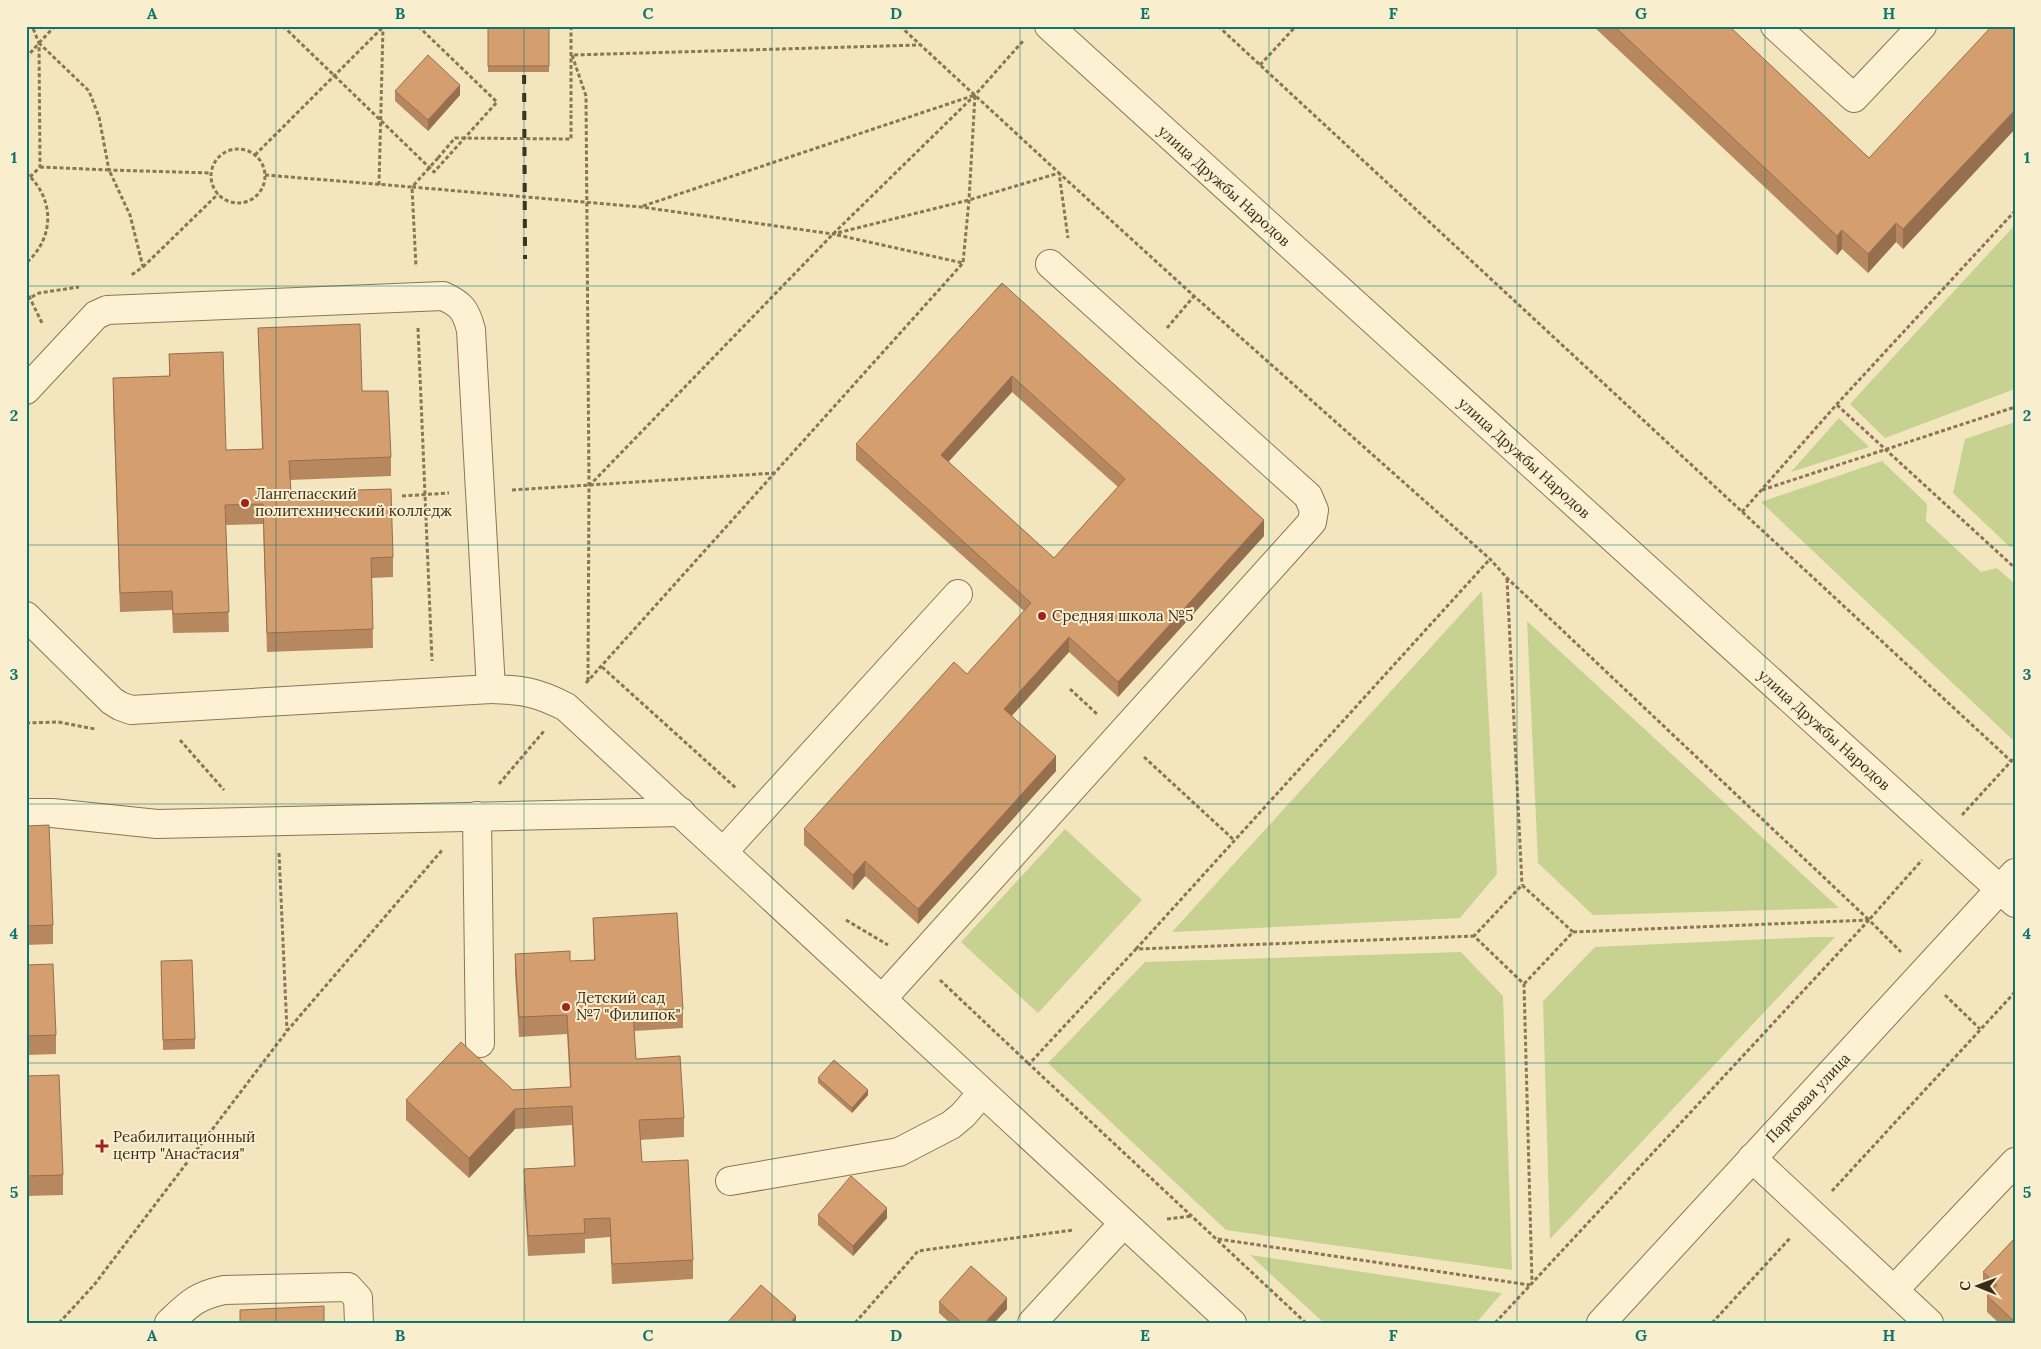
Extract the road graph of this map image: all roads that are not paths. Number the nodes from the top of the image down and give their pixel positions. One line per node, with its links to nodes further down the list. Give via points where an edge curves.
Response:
1 (1049, 26): 13 (street, улица Дружбы Народов)
2 (1775, 26): 3 (street, via 1854,98)
3 (1922, 26)
4 (1050, 264): 14 (street, via 1308,496 1314,510 1312,522)
5 (26, 390): 8 (street, via 96,315 107,310 443,296 456,302 467,314 471,330)
6 (958, 594): 12 (street)
7 (26, 616): 8 (street, via 112,701 131,710)
8 (491, 689): 9 (street, via 541,694 566,707)
9 (681, 812): 11 (street); 12 (street)
10 (26, 813): 11 (street, via 157,824)
11 (477, 816): 15 (street)
12 (724, 852): 14 (street)
13 (2010, 888): 17 (street, Парковая улица)
14 (882, 999): 16 (street)
15 (480, 1043)
16 (982, 1093): 19 (street, via 951,1125 899,1152); 20 (street)
17 (1752, 1158): 21 (street); 26 (street, Парковая улица)
18 (2015, 1162): 21 (street)
19 (730, 1181)
20 (1124, 1224): 24 (street); 25 (street)
21 (1894, 1290): 27 (street)
22 (169, 1323): 23 (street, via 194,1300 224,1290 348,1287 358,1298)
23 (359, 1323)
24 (1032, 1323)
25 (1232, 1323)
26 (1601, 1323)
27 (1929, 1323)

